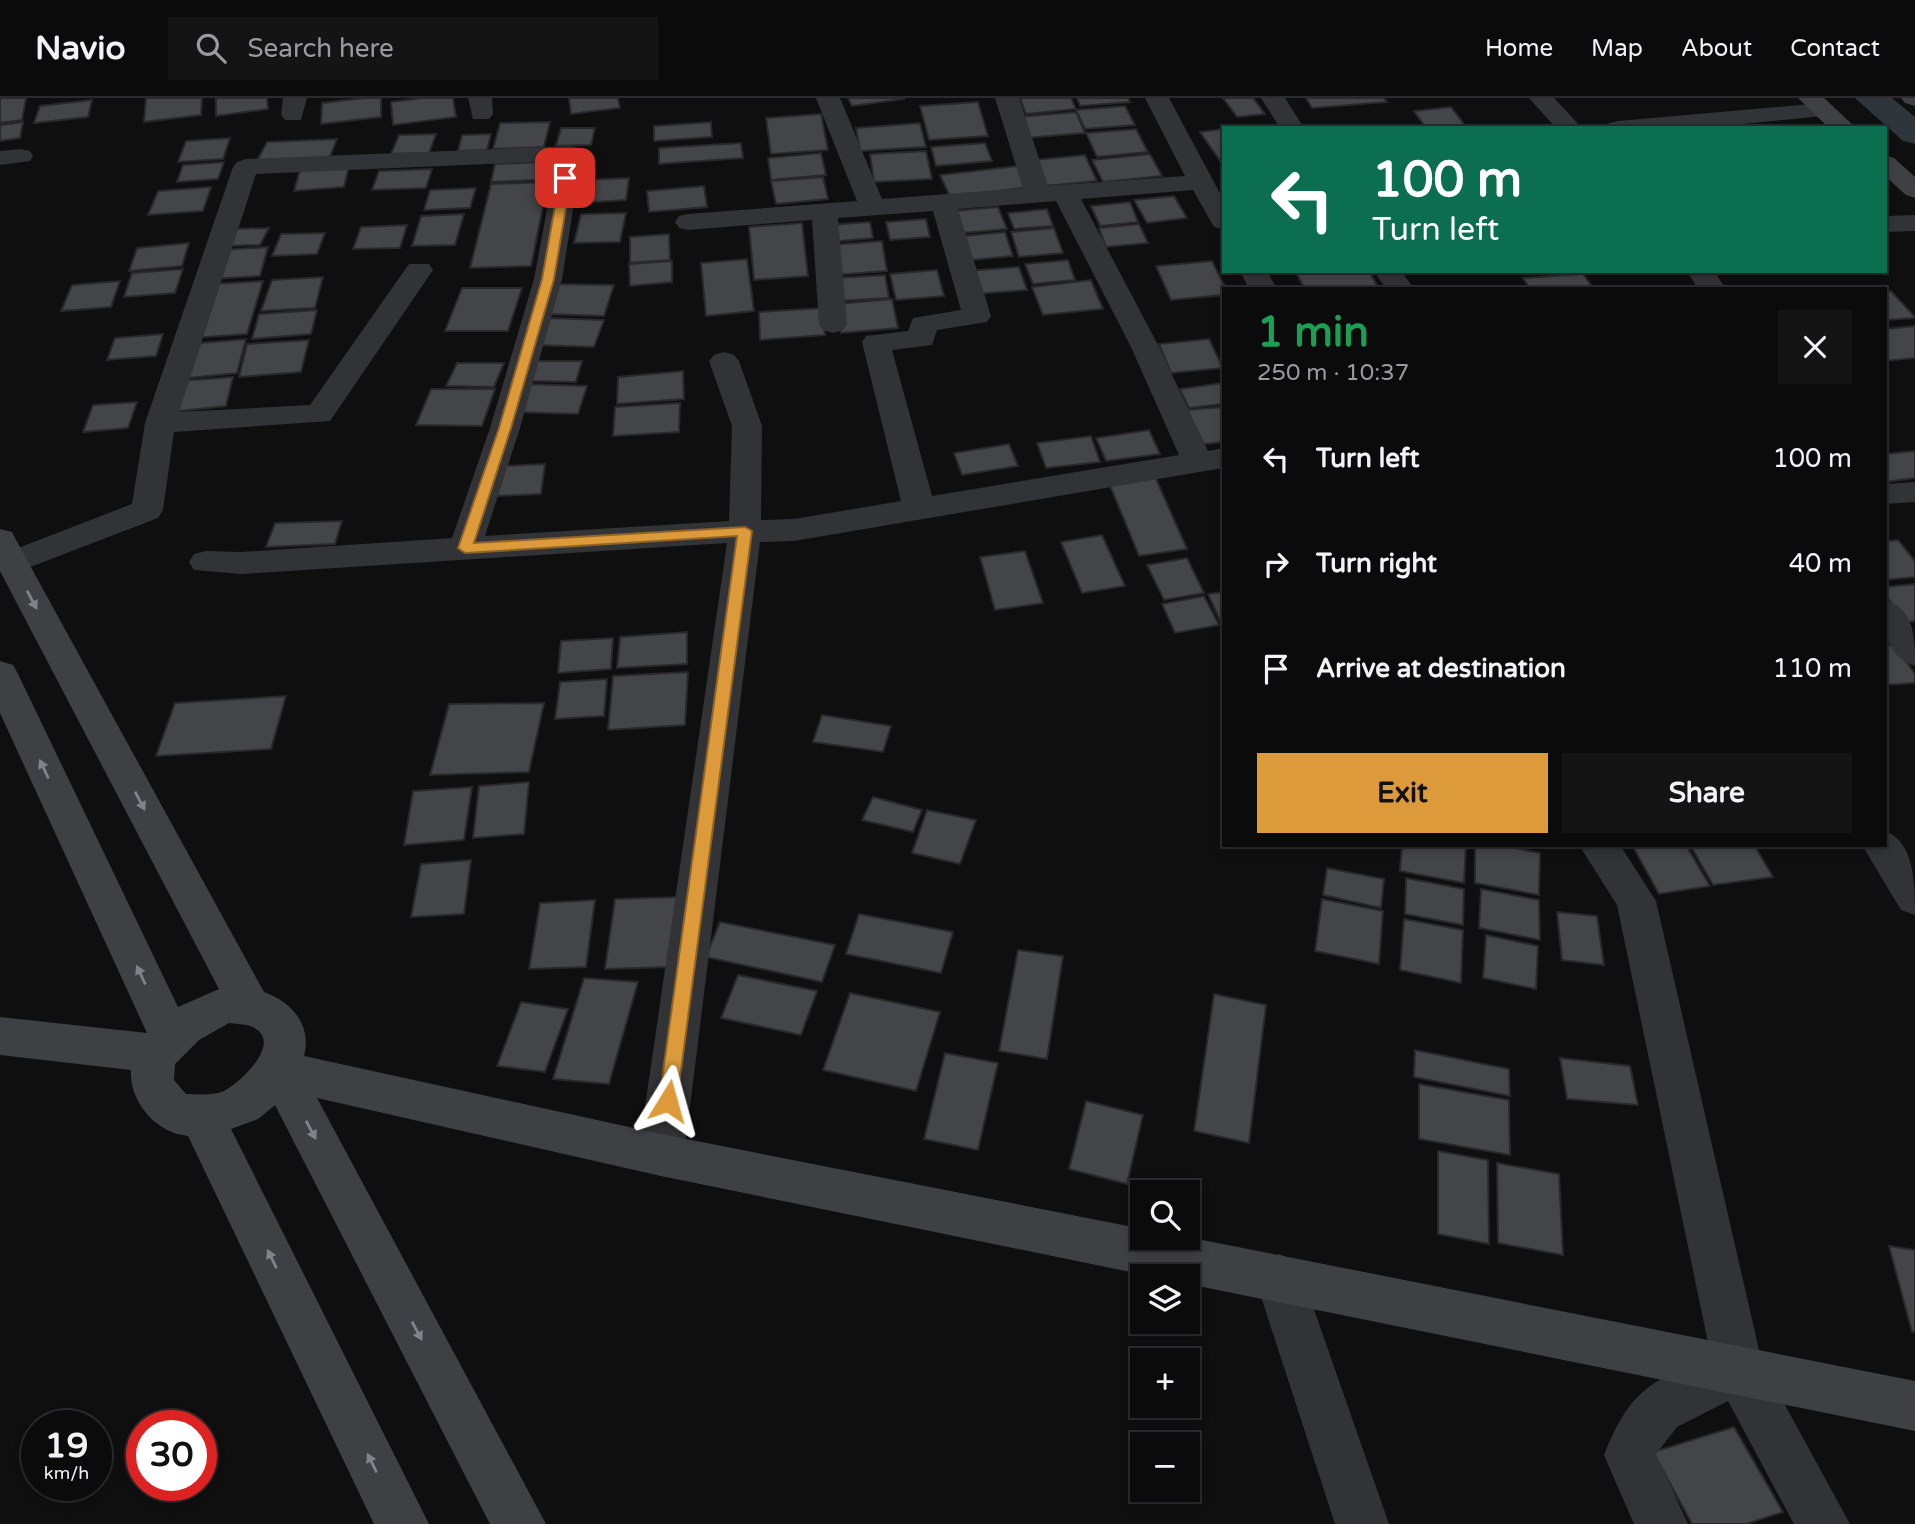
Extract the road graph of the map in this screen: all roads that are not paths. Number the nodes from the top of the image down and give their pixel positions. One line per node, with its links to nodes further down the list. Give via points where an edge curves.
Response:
1 (828, 98): 16 (street)
2 (1007, 98): 14 (street)
3 (1157, 98): 12 (street)
4 (1273, 98): 7 (street)
5 (1541, 98): 8 (street)
6 (1817, 104): 9 (street); 10 (street)
7 (1291, 126)
8 (1568, 126)
9 (1635, 126)
10 (1842, 126)
11 (1887, 165): 13 (street)
12 (1207, 175): 14 (street); 18 (street)
13 (1915, 190)
14 (1053, 196): 15 (street); 26 (street)
15 (944, 204): 16 (street); 29 (street, via 977,316 923,324 922,339 876,342)
16 (873, 209): 17 (street)
17 (824, 212): 19 (street); 23 (street)
18 (1222, 217)
19 (688, 222)
20 (1915, 223): 21 (street)
21 (1887, 225)
22 (419, 270): 25 (street, via 319,414)
23 (834, 324)
24 (724, 361): 30 (street, via 747,426)
25 (160, 423): 31 (street, via 246,167 570,153 548,279); 32 (street, via 147,510)
26 (1210, 461): 29 (street)
27 (1915, 492): 28 (street)
28 (1887, 494)
29 (919, 509): 30 (street, via 794,530)
30 (745, 531): 31 (street); 45 (street)
31 (465, 548): 33 (street)
32 (6, 551): 40 (street, one-way to 40)
33 (206, 562)
34 (1887, 615): 35 (street)
35 (1915, 653)
36 (0, 674): 42 (street, one-way to 36)
37 (1599, 847): 47 (street, via 1636,901)
38 (1882, 847): 39 (street)
39 (1915, 898)
40 (248, 1004): 42 (street, via 208,1010 188,1021); 43 (street, via 279,1019 286,1051)
41 (0, 1036): 42 (street)
42 (164, 1045): 44 (street, via 153,1073 156,1091 165,1105 181,1114)
43 (279, 1070): 44 (street, via 248,1102); 45 (street); 50 (street, one-way to 50)
44 (202, 1117): 49 (street, one-way to 44)
45 (661, 1155): 46 (street)
46 (1279, 1278): 47 (street); 51 (street)
47 (1739, 1371): 48 (street); 52 (street, via 1663,1404 1638,1430 1630,1455); 53 (street)
48 (1915, 1406)
49 (402, 1524)
50 (519, 1524)
51 (1362, 1524)
52 (1661, 1524)
53 (1823, 1524)

